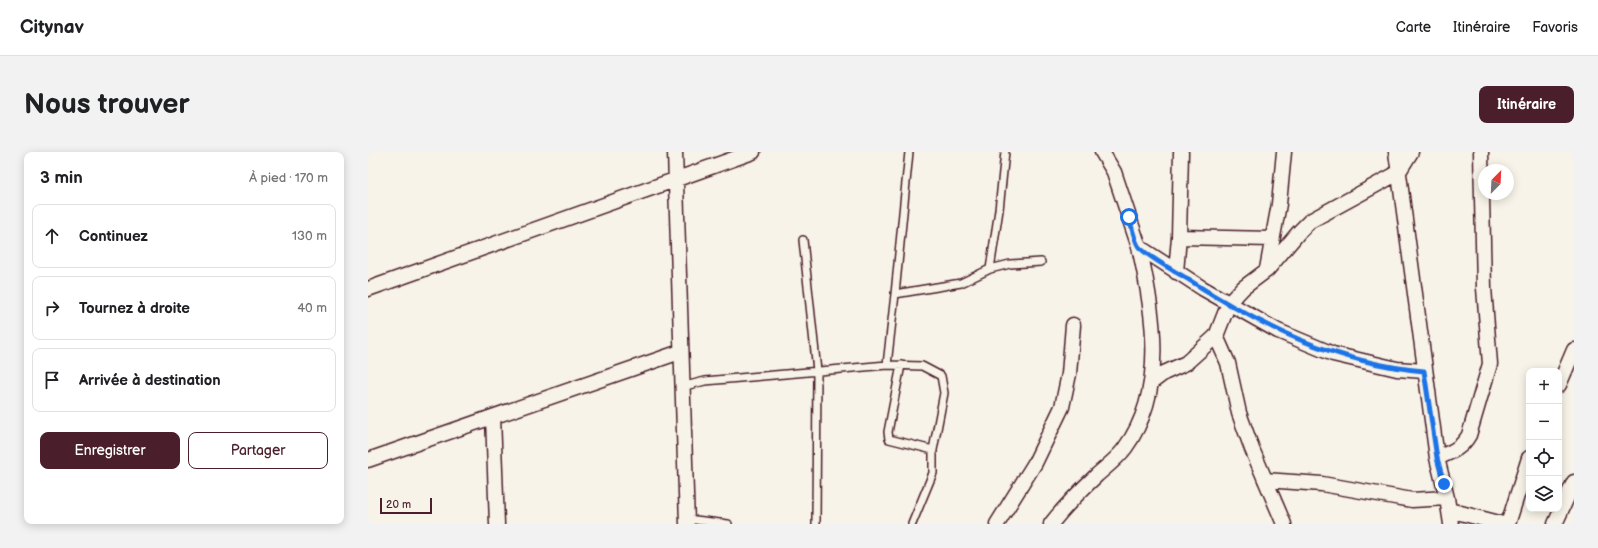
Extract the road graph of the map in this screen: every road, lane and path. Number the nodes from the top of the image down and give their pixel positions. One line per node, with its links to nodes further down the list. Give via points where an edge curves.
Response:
1 (674, 152): 12 (street)
2 (753, 152): 12 (street)
3 (909, 152): 22 (lane)
4 (1005, 152): 18 (lane)
5 (1102, 152): 16 (street, via 1114,172)
6 (1181, 152): 13 (street)
7 (1284, 152): 15 (street, via 1279,204)
8 (1396, 152): 11 (street)
9 (1411, 152): 11 (street)
10 (1481, 152): 37 (street, via 1484,288 1490,364 1464,444 1456,451)
11 (1398, 173): 19 (street, via 1310,221); 31 (street)
12 (674, 180): 21 (street); 27 (street)
13 (1179, 237): 15 (street); 20 (street)
14 (803, 240): 30 (lane)
15 (1272, 240): 19 (street)
16 (1139, 248): 20 (street); 33 (street, via 1147,284 1154,343)
17 (1042, 262): 18 (lane, via 1010,264)
18 (990, 269): 22 (lane, via 961,283)
19 (1266, 270): 23 (street)
20 (1176, 272): 23 (street)
21 (368, 289)
22 (895, 294): 28 (lane)
23 (1229, 303): 25 (street); 31 (street, via 1278,331 1333,354 1397,369)
24 (1073, 324): 48 (street, via 1070,374 1062,407 1035,463)
25 (1216, 336): 33 (street, via 1186,363 1164,373); 40 (street, via 1228,362 1239,413)
26 (1574, 350): 32 (street)
27 (680, 352): 34 (street); 35 (street)
28 (887, 364): 29 (lane); 30 (lane)
29 (901, 365): 36 (lane, via 922,366 941,376 944,393); 36 (lane, via 888,432 889,439)
30 (817, 371): 34 (lane, via 705,381); 46 (lane)
31 (1424, 371): 37 (street)
32 (1562, 378)
33 (1152, 382): 49 (street, via 1139,426 1125,449 1070,500)
34 (681, 388): 43 (street)
35 (493, 417): 38 (street); 44 (street)
36 (932, 450): 47 (lane, via 933,473)
37 (1437, 458): 42 (street)
38 (368, 460)
39 (1526, 467): 52 (street)
40 (1265, 480): 42 (street, via 1322,484 1412,500); 50 (street)
41 (1574, 482): 53 (street)
42 (1449, 511): 51 (street)
43 (687, 522): 45 (lane)
44 (497, 524)
45 (728, 524)
46 (816, 524)
47 (912, 524)
48 (997, 524)
49 (1051, 524)
50 (1284, 524)
51 (1504, 524)
52 (1508, 524)
53 (1555, 524)

